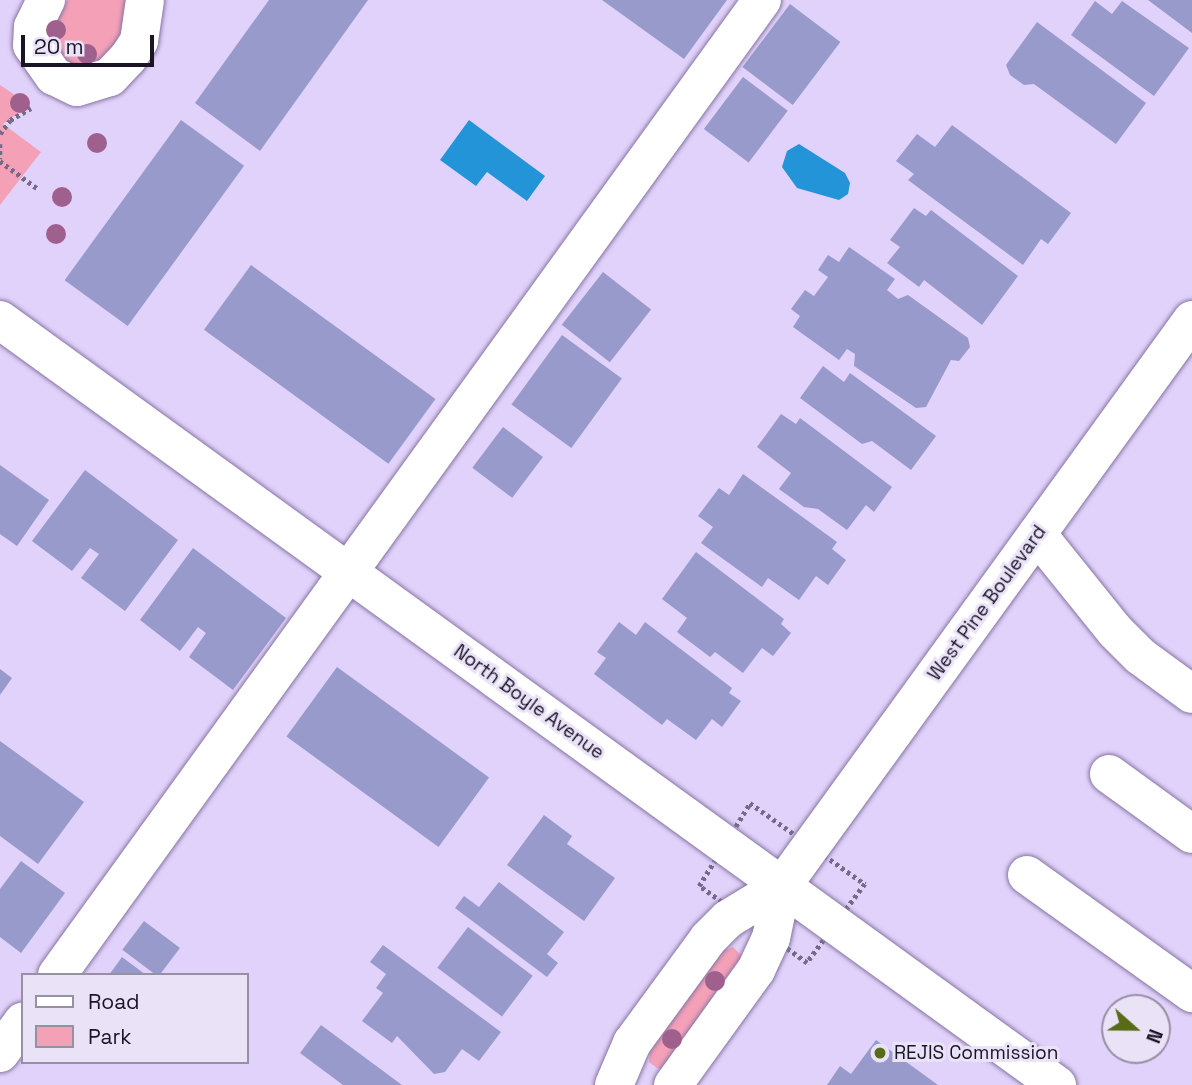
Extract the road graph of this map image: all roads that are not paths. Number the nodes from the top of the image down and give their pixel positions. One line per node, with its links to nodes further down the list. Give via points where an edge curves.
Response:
1 (46, 0): 2 (street, via 33,27 32,45 54,76 77,87 110,78 128,58 139,41)
2 (145, 0)
3 (762, 0): 7 (street)
4 (0, 320): 7 (street, North Boyle Avenue)
5 (1192, 320): 6 (street, West Pine Boulevard)
6 (1037, 534): 8 (street, via 1140,656); 12 (street, West Pine Boulevard)
7 (348, 572): 12 (street, North Boyle Avenue); 13 (street)
8 (1192, 694)
9 (1109, 774): 10 (street)
10 (1192, 834)
11 (1027, 875): 14 (street)
12 (782, 886): 17 (street, West Pine Boulevard, via 728,919 708,939 632,1043); 18 (street, West Pine Boulevard, via 771,938 756,970); 19 (street, North Boyle Avenue)
13 (58, 973)
14 (1192, 993)
15 (21, 1024): 16 (street)
16 (0, 1053)
17 (614, 1085)
18 (673, 1085)
19 (1057, 1085)

